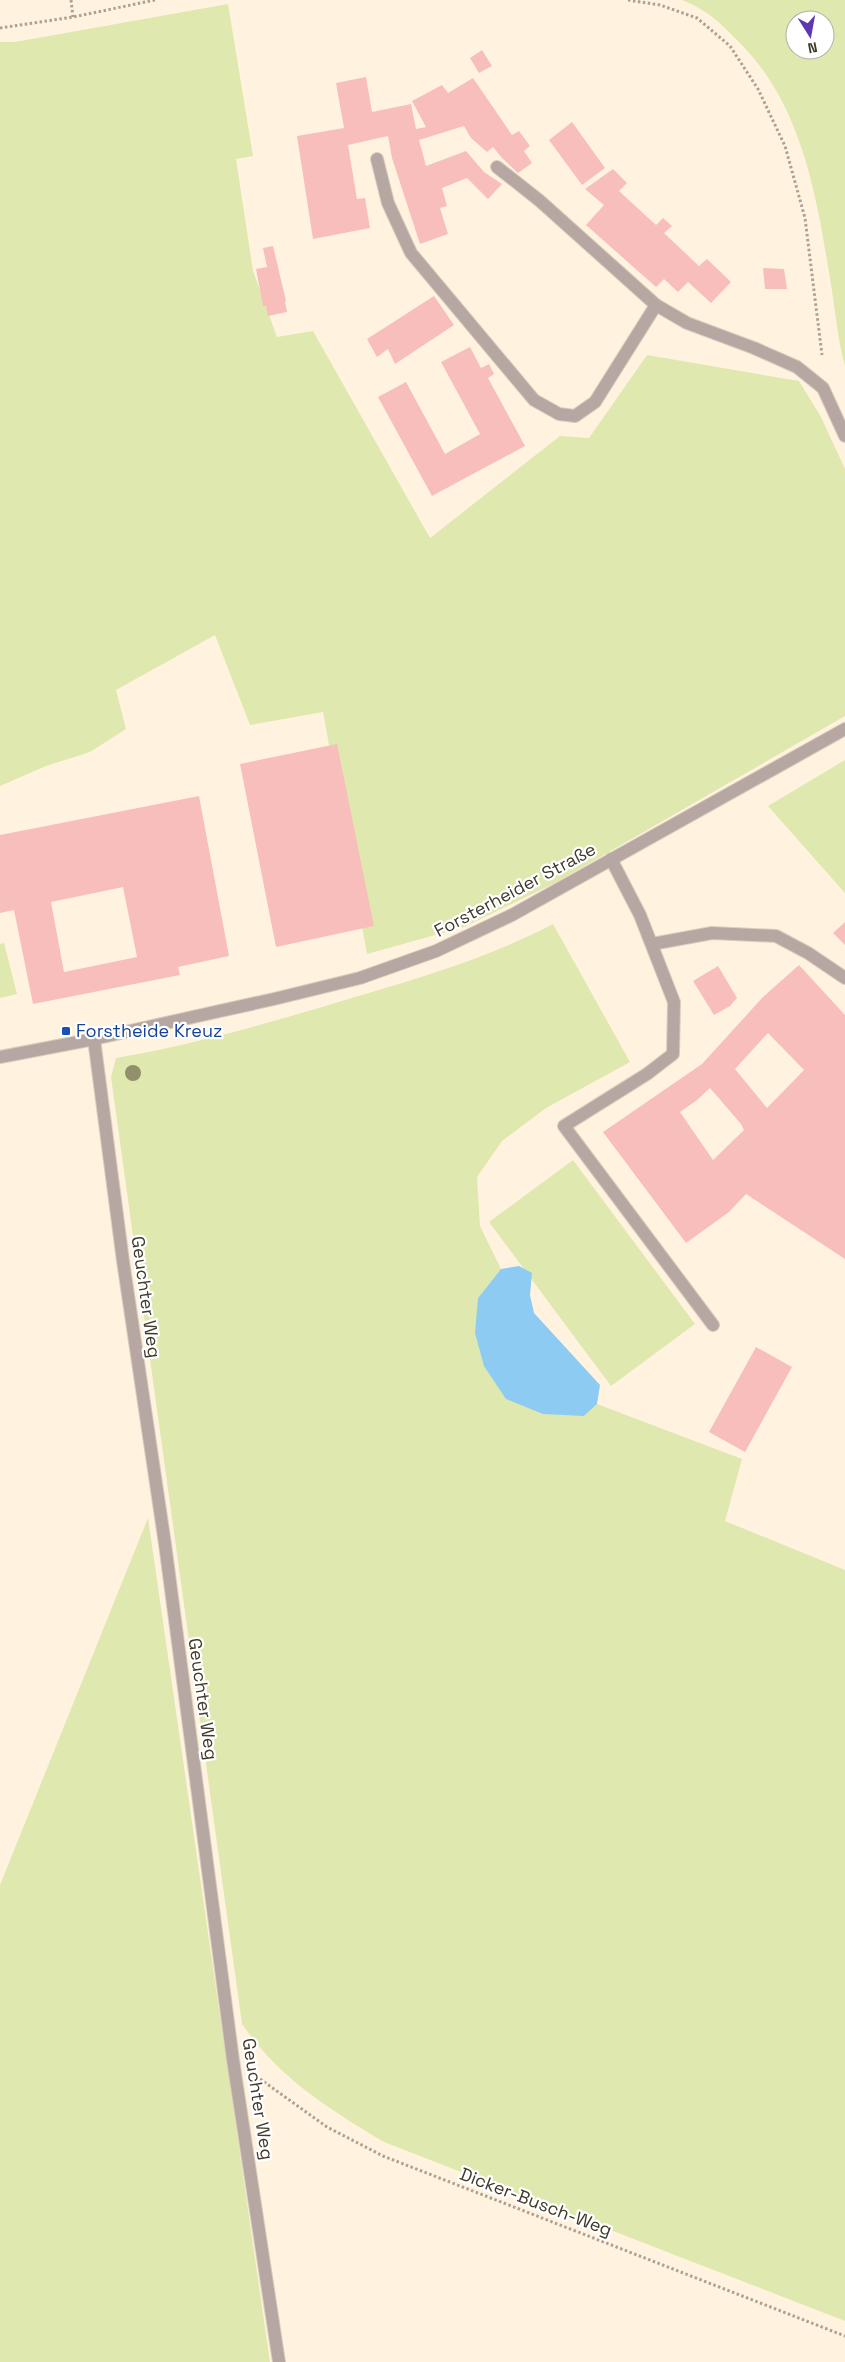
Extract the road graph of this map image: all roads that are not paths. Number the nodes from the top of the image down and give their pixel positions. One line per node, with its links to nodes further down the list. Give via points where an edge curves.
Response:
1 (377, 159): 3 (street, via 388,203 411,253 534,400 559,414 575,416 595,402)
2 (497, 167): 3 (street, via 540,201)
3 (656, 305): 4 (street, via 687,322 797,367 823,388)
4 (845, 436)
5 (845, 729): 6 (street, Forsterheider Straße)
6 (611, 859): 7 (street); 9 (street, Forsterheider Straße, via 512,915 436,951 360,978)
7 (652, 944): 8 (street, via 712,933 776,936); 11 (street, via 674,1002 673,1054 564,1126)
8 (845, 978)
9 (94, 1040): 10 (street, Forsterheider Straße); 12 (street, Geuchter Weg, via 233,2060)
10 (0, 1057)
11 (713, 1325)
12 (279, 2362)

